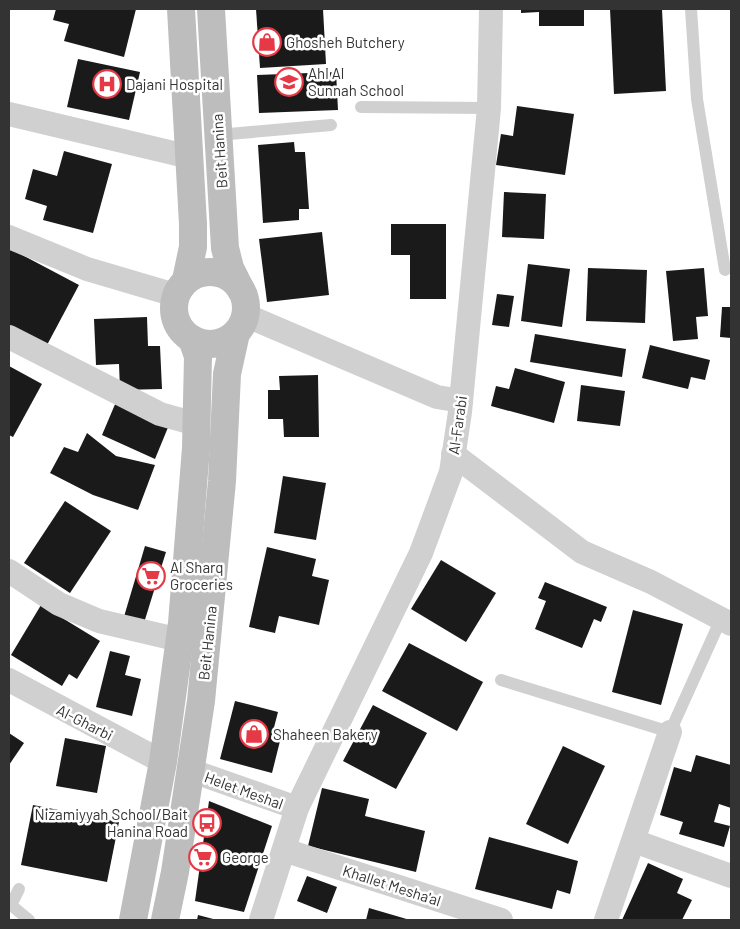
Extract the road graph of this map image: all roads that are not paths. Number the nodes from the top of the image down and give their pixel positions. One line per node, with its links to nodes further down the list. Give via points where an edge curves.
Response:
1 (181, 9): 10 (street, Beit Hanina)
2 (211, 9): 9 (street, Beit Hanina)
3 (491, 9): 6 (street, Al-Farabi)
4 (691, 9): 12 (lane, via 697,99)
5 (361, 107): 6 (lane)
6 (489, 108): 17 (street, Al-Farabi)
7 (9, 114): 10 (street)
8 (331, 125): 9 (lane)
9 (218, 136): 14 (street, Beit Hanina, via 225,248)
10 (190, 157): 13 (street, Beit Hanina, via 193,247)
11 (9, 237): 13 (street, via 87,269)
12 (725, 270)
13 (181, 288): 14 (street, via 197,273 216,272 233,280); 16 (street, via 173,308 175,320)
14 (241, 313): 16 (street, via 225,341 213,344); 17 (street, via 437,397); 27 (street, Beit Hanina, via 227,374 212,597)
15 (9, 337): 18 (street, via 160,414)
16 (192, 339): 18 (street, Beit Hanina, via 198,356)
17 (461, 401): 19 (street, Al-Farabi)
18 (196, 424): 22 (street, Beit Hanina)
19 (453, 454): 21 (street, via 569,544); 28 (street, Al-Farabi, via 451,472 421,553)
20 (9, 572): 22 (street, via 59,604 99,621)
21 (726, 622): 25 (lane)
22 (180, 640): 26 (street, Beit Hanina)
23 (9, 680): 26 (street, Al-Gharbi)
24 (501, 680): 25 (lane)
25 (670, 732): 29 (street)
26 (163, 762): 34 (street, Beit Hanina)
27 (192, 771): 28 (street, Helet Meshal); 35 (street, Beit Hanina)
28 (297, 808): 30 (street, Al-Farabi)
29 (634, 840): 31 (street); 38 (street)
30 (284, 850): 36 (street, Al-Farabi); 37 (street, Khallet Mesha'al)
31 (731, 876)
32 (20, 889): 33 (lane, via 11,905)
33 (29, 920)
34 (133, 920)
35 (165, 920)
36 (261, 920)
37 (501, 920)
38 (606, 920)

